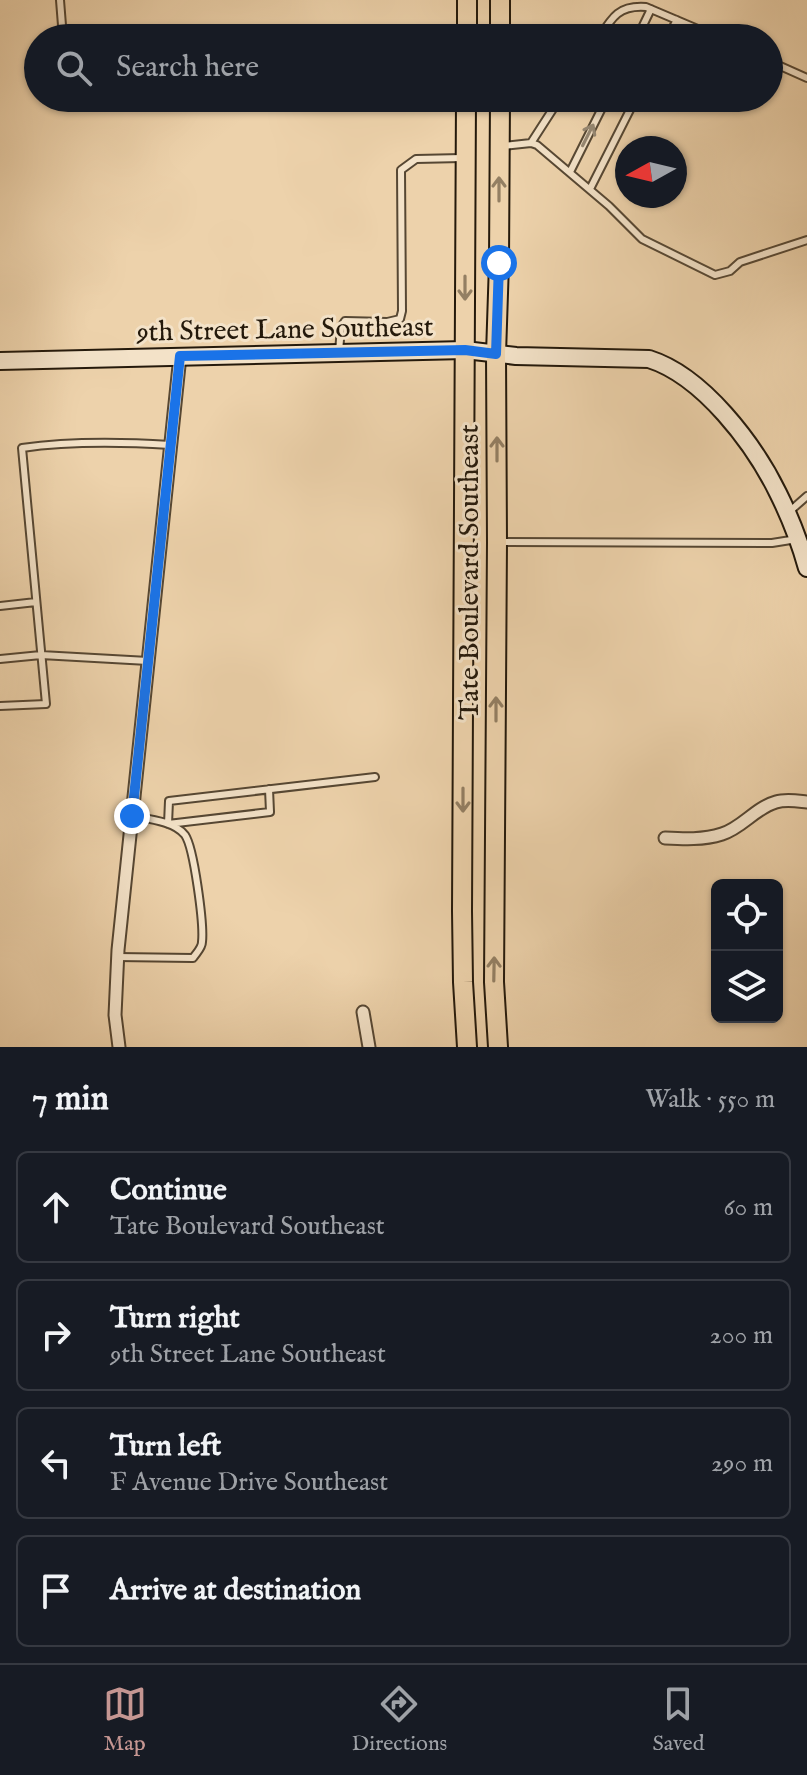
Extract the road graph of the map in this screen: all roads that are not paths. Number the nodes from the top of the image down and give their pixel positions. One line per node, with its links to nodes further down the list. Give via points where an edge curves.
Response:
1 (60, 0): 6 (lane)
2 (467, 0): 7 (main road)
3 (500, 0): 8 (main road)
4 (651, 9): 5 (lane); 9 (lane, via 624,9); 10 (lane)
5 (677, 20): 11 (lane); 12 (lane)
6 (62, 24)
7 (467, 24)
8 (500, 24)
9 (609, 24)
10 (644, 24)
11 (675, 24)
12 (686, 24)
13 (783, 67): 14 (lane)
14 (807, 78)
15 (466, 112): 22 (main road, Tate Boulevard Southeast)
16 (500, 112): 21 (main road, Tate Boulevard Southeast)
17 (551, 112): 20 (lane)
18 (600, 112): 23 (lane, one-way to 18)
19 (629, 112): 24 (lane)
20 (531, 143): 21 (lane); 23 (lane)
21 (500, 146): 28 (main road, Tate Boulevard Southeast, one-way to 21)
22 (466, 158): 26 (main road, Tate Boulevard Southeast, one-way to 26); 27 (lane, via 416,159 401,170 400,319 345,321)
23 (570, 172): 24 (lane)
24 (590, 189): 25 (lane, via 642,239 715,275)
25 (807, 240)
26 (465, 350): 27 (street, 9th Street Lane Southeast); 28 (street, 9th Street Lane Southeast); 53 (main road, Tate Boulevard Southeast, one-way to 53, via 462,911)
27 (339, 352): 29 (street, 9th Street Lane Southeast)
28 (496, 354): 33 (street, 9th Street Lane Southeast, via 638,357 663,363 704,393 727,419 761,464); 35 (main road, Tate Boulevard Southeast, one-way to 28)
29 (180, 356): 30 (street, 9th Street Lane Southeast); 31 (street)
30 (0, 361)
31 (170, 445): 37 (lane, via 119,442 22,448); 41 (street)
32 (807, 496): 33 (lane)
33 (787, 512): 34 (street, 9th Street Lane Southeast)
34 (797, 539): 35 (lane, via 759,544); 36 (street, 9th Street Lane Southeast)
35 (497, 542): 54 (main road, Tate Boulevard Southeast, one-way to 35)
36 (807, 568)
37 (36, 602): 38 (lane); 39 (lane)
38 (0, 606)
39 (41, 655): 40 (lane); 41 (lane); 42 (lane, via 46,704)
40 (0, 659)
41 (148, 661): 46 (street)
42 (0, 706)
43 (375, 777): 44 (lane)
44 (269, 789): 47 (lane, via 169,801); 47 (lane, via 270,812)
45 (807, 802): 48 (street, via 767,805 722,834)
46 (132, 816): 47 (lane); 49 (street)
47 (168, 824): 49 (lane, via 185,834 192,855 202,945 193,958)
48 (665, 838)
49 (117, 957): 51 (street, via 114,1007)
50 (363, 1012): 52 (street)
51 (119, 1047)
52 (369, 1047)
53 (467, 1047)
54 (498, 1047)

